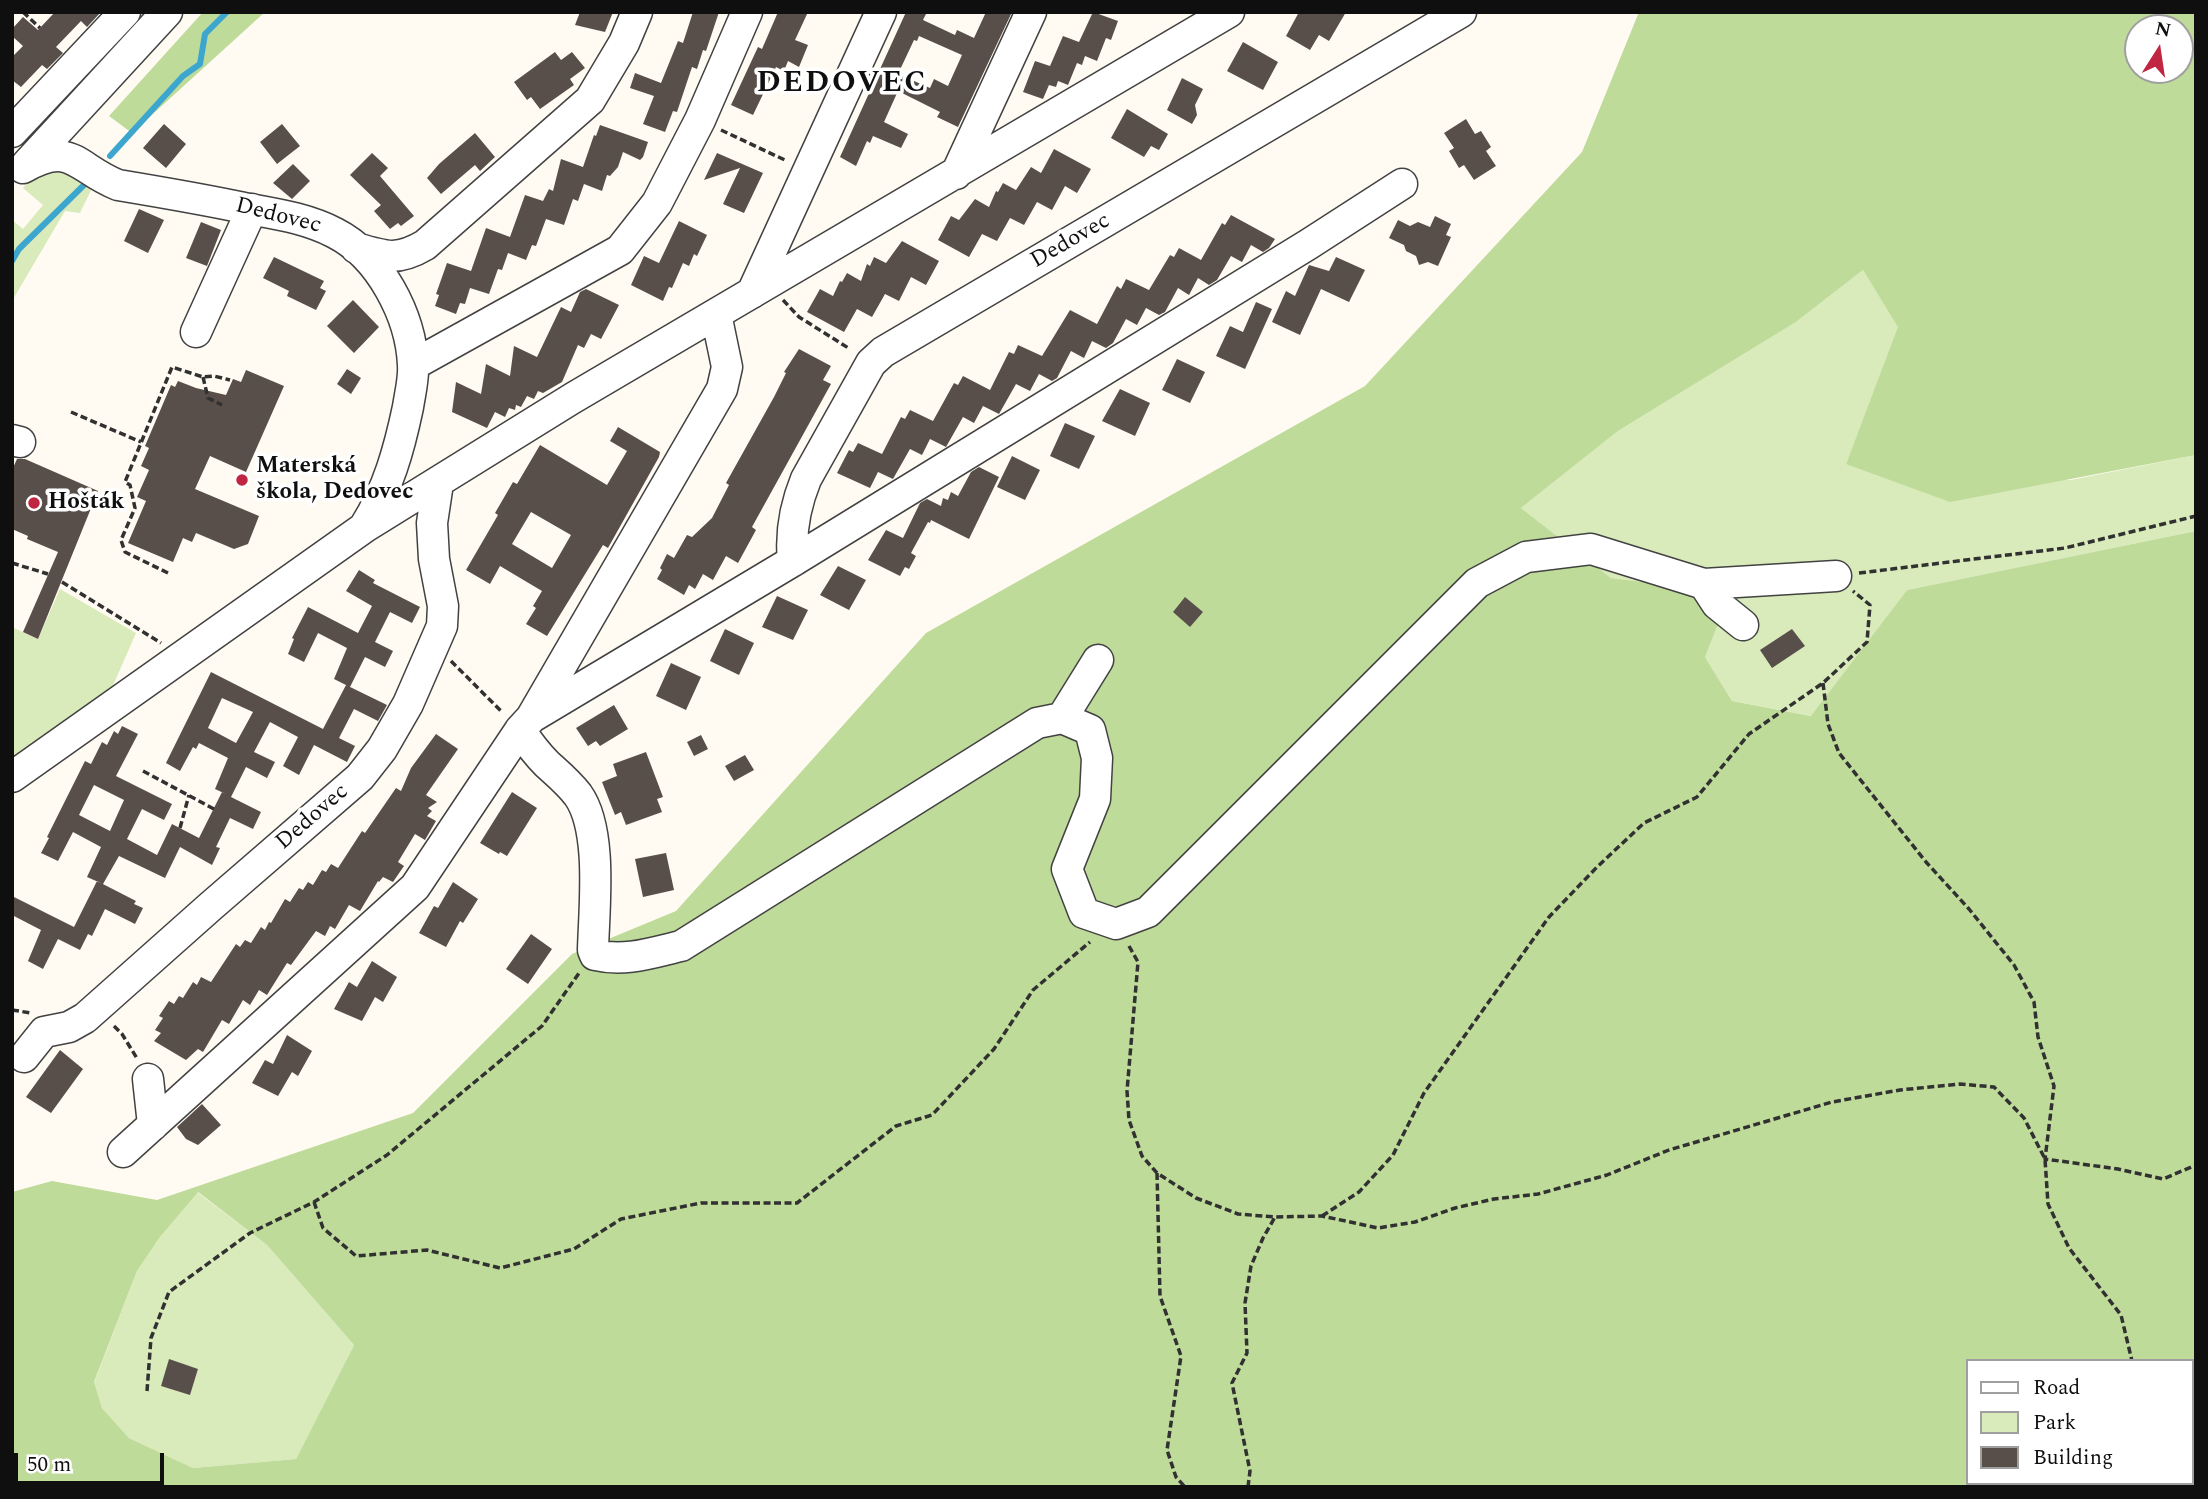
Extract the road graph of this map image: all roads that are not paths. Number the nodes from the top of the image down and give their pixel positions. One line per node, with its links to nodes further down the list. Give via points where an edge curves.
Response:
1 (125, 12): 9 (street)
2 (167, 12): 10 (street)
3 (636, 12): 14 (street, via 624,43 590,100)
4 (747, 12): 20 (street, via 700,120 657,203 620,250)
5 (881, 12): 16 (street)
6 (1031, 12): 11 (street)
7 (1229, 12): 11 (street, Dedovec)
8 (1461, 12): 23 (street, Dedovec, via 883,352 871,363 806,479 791,541)
9 (12, 132)
10 (18, 174): 13 (street, Dedovec, via 42,158 59,155 71,157 112,187)
11 (956, 174): 16 (street, Dedovec)
12 (1402, 184): 23 (street)
13 (252, 209): 15 (street, Dedovec, via 315,223); 19 (street)
14 (425, 245): 15 (street, via 395,257); 18 (street, via 409,281)
15 (356, 248): 18 (street, Dedovec, via 389,287)
16 (760, 288): 17 (street, Dedovec)
17 (716, 314): 21 (street, Dedovec); 27 (street, via 727,367 722,389)
18 (405, 324): 20 (street, Dedovec)
19 (195, 332)
20 (413, 365): 22 (street, Dedovec, via 395,464)
21 (438, 484): 22 (street, Dedovec); 33 (street, Dedovec, via 432,523 442,626 408,705 382,749 360,777 92,1012 78,1023 44,1032)
22 (365, 527): 32 (street, Dedovec)
23 (793, 561): 29 (street)
24 (1836, 576): 25 (street)
25 (1704, 584): 26 (street, via 1717,604); 30 (street, via 1591,549 1526,557 1477,583 1149,912 1116,924 1084,914 1067,869 1095,799 1097,758 1090,730)
26 (1742, 625)
27 (578, 639): 29 (street, via 585,660); 31 (street)
28 (1098, 660): 30 (street)
29 (606, 673): 31 (street)
30 (1062, 718): 31 (street, via 1037,723 681,946 612,959 595,955 593,950 595,853 586,810 533,748)
31 (525, 724): 35 (street, via 415,887)
32 (12, 777)
33 (24, 1057)
34 (148, 1079): 35 (street)
35 (153, 1125): 36 (street)
36 (123, 1153)

